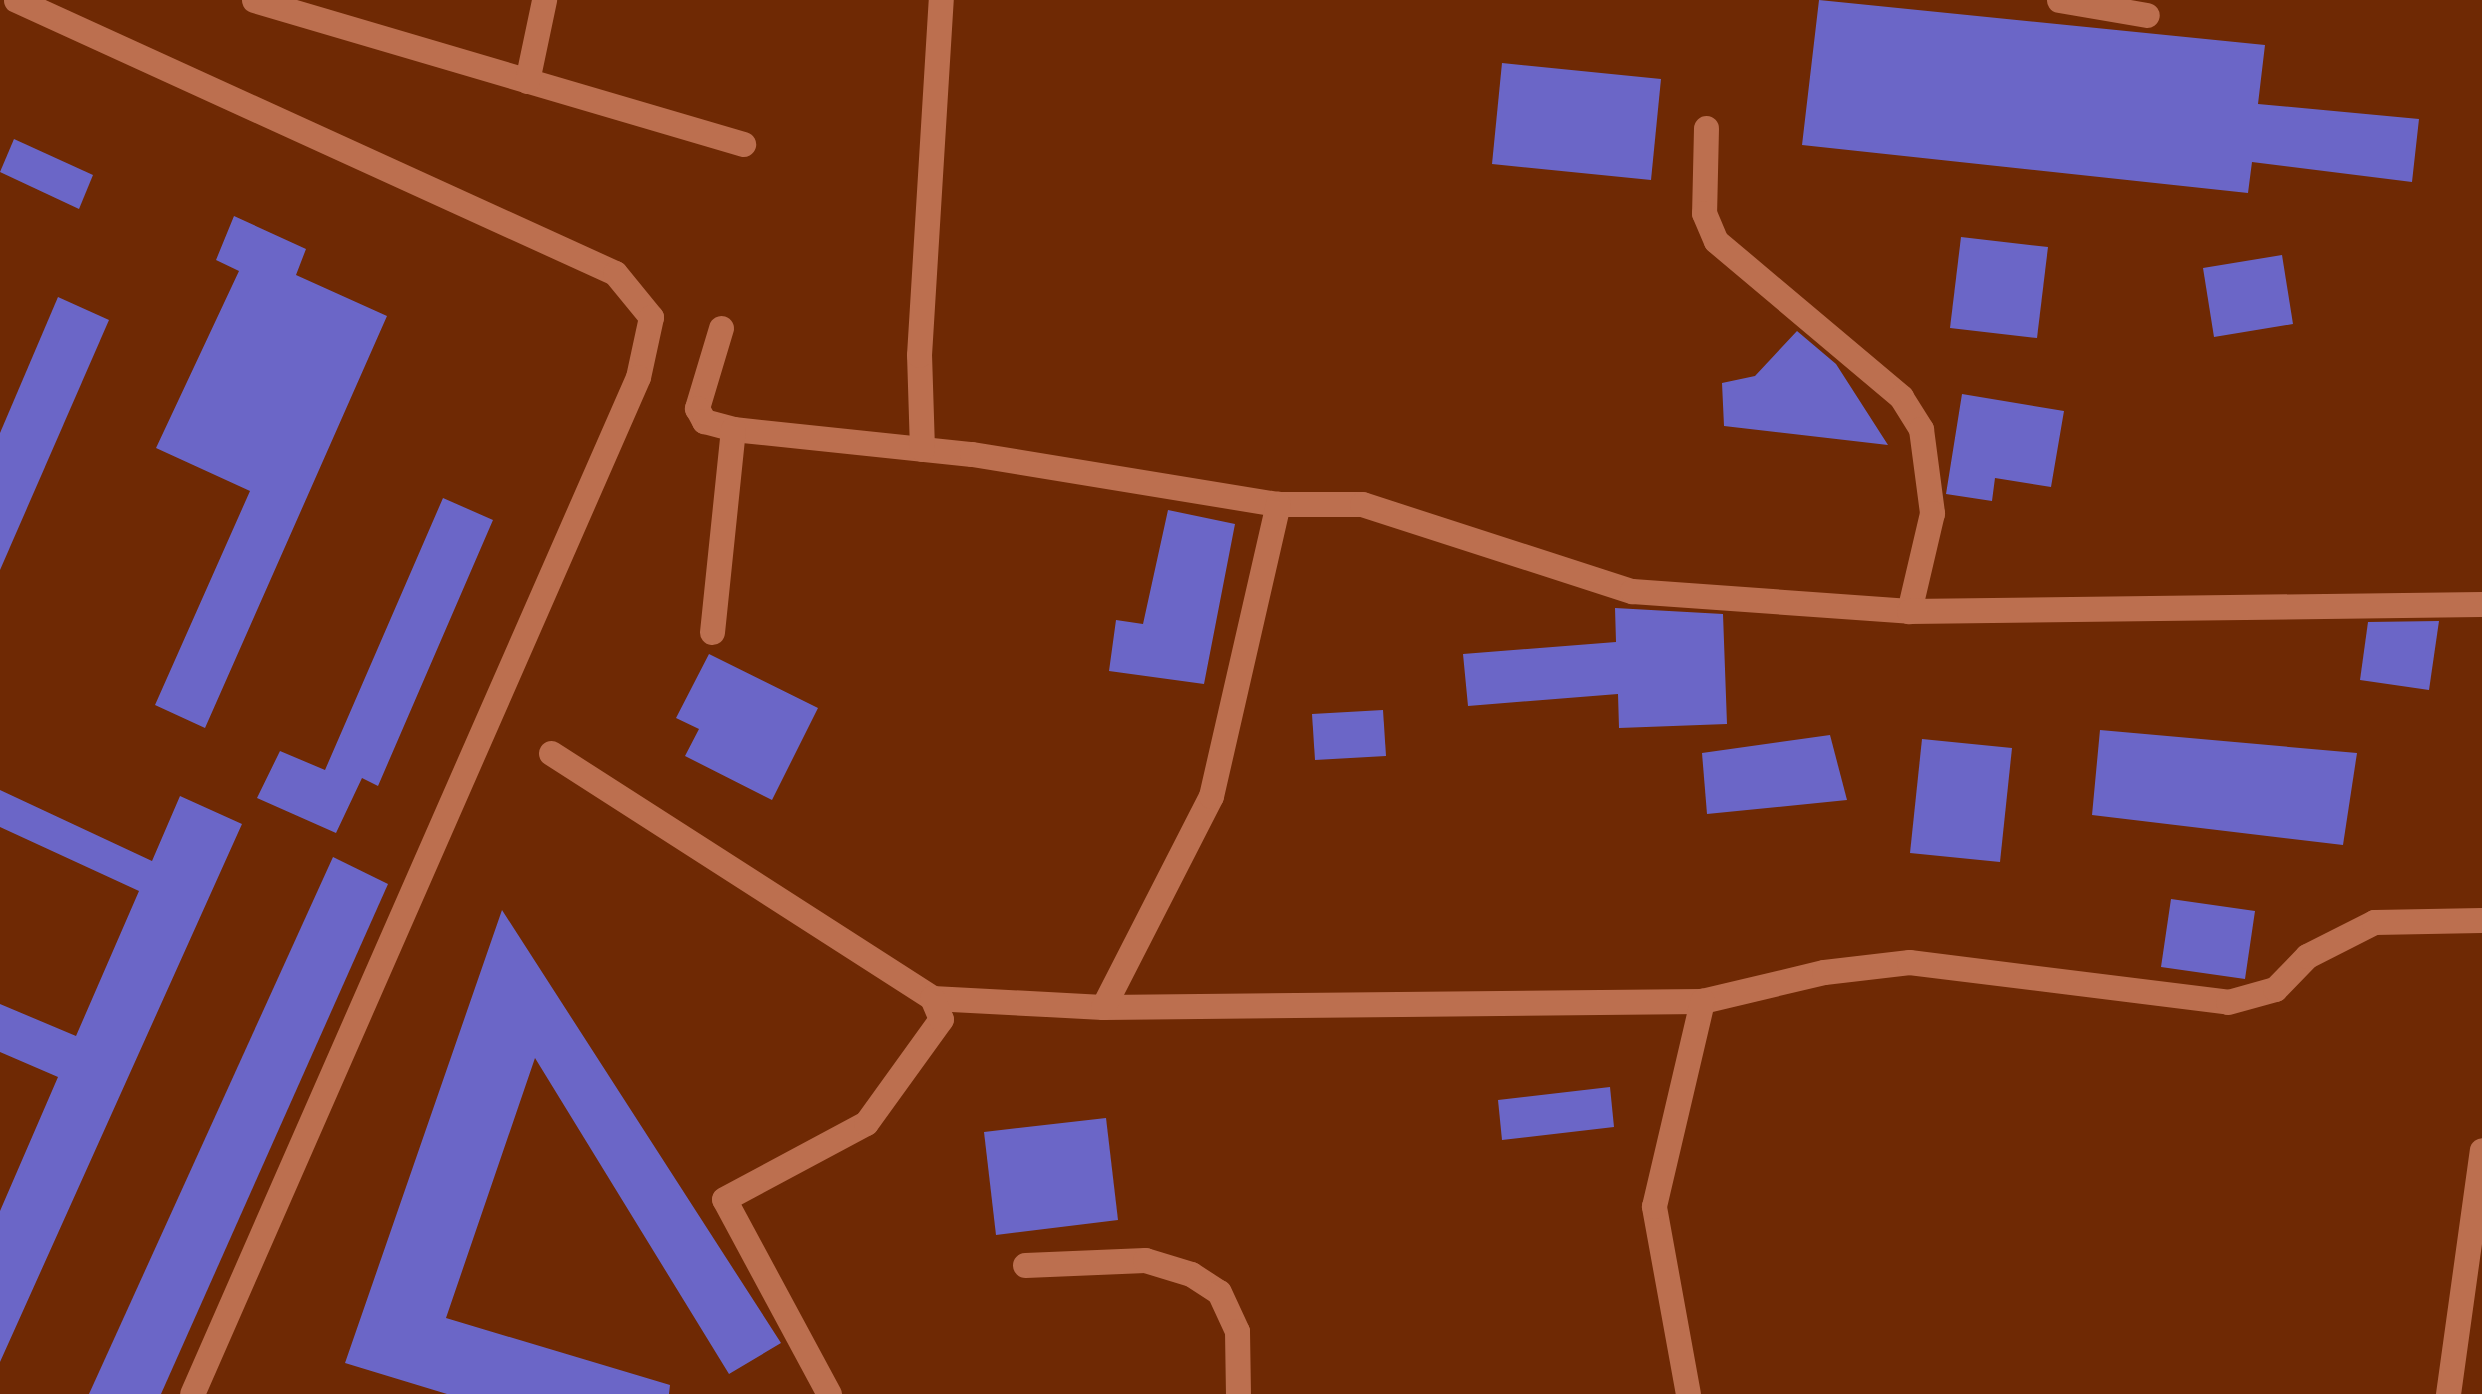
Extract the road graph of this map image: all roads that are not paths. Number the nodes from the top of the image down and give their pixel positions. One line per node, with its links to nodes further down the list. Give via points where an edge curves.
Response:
1 (16, 0): 24 (street, via 615,273 651,317 638,376)
2 (254, 0): 7 (street)
3 (544, 0): 7 (street)
4 (940, 0): 12 (street, via 919,355)
5 (2059, 0): 6 (street)
6 (2147, 15)
7 (527, 81): 9 (street)
8 (1706, 128): 15 (street, via 1704,214 1716,241 1901,397 1922,429 1932,513)
9 (743, 144)
10 (722, 328): 11 (street, via 697,408 704,421)
11 (732, 429): 12 (street); 16 (street)
12 (922, 449): 13 (street)
13 (1278, 504): 15 (street, via 1362,504 1632,591); 21 (street, via 1210,796)
14 (2482, 604): 15 (street)
15 (1909, 611)
16 (712, 632)
17 (551, 753): 19 (street)
18 (2482, 920): 20 (street, via 2374,922 2308,956 2274,990 2228,1002 1908,962)
19 (932, 998): 21 (street); 25 (street, via 941,1019 866,1123 724,1200)
20 (1702, 1001): 21 (street); 27 (street, via 1654,1206)
21 (1104, 1007)
22 (2482, 1150): 28 (street)
23 (1025, 1265): 26 (street, via 1145,1260 1191,1274 1219,1292 1237,1331)
24 (192, 1394)
25 (830, 1394)
26 (1238, 1394)
27 (1688, 1394)
28 (2448, 1394)

